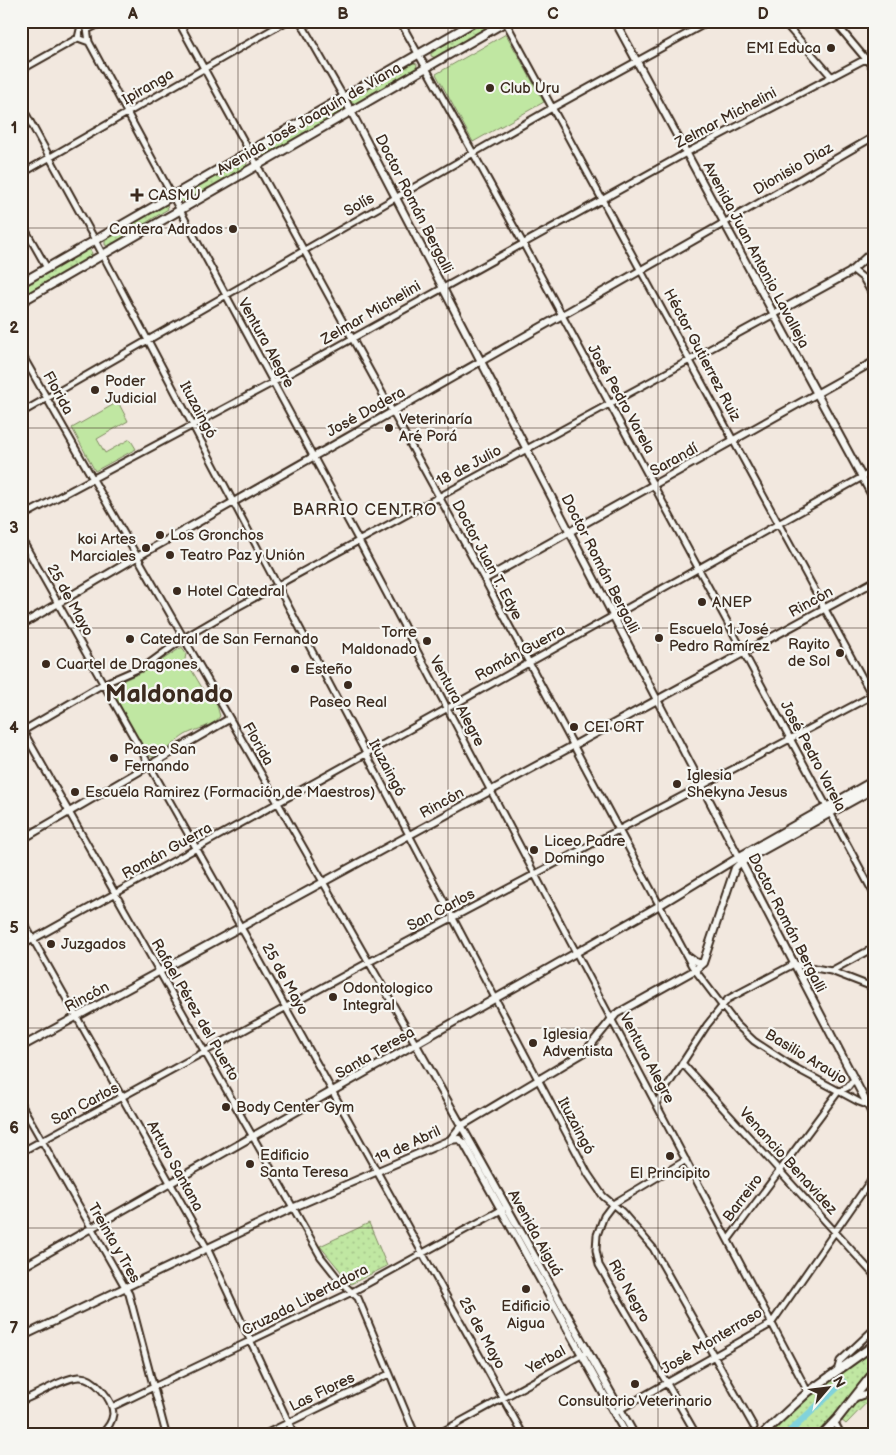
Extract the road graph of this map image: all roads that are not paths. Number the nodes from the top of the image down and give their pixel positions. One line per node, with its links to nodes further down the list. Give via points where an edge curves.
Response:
1 (106, 21): 13 (street)
2 (178, 21): 21 (street, Doctor Juan T. Edye)
3 (287, 21): 21 (street, Ipiranga)
4 (300, 21): 25 (street, Doctor Román Bergalli)
5 (400, 21): 16 (street, José Pedro Varela)
6 (476, 21): 16 (main road, Avenida José Joaquín de Viana)
7 (615, 21): 19 (street, Avenida Juan Antonio Lavalleja)
8 (710, 21): 19 (street, Solís)
9 (784, 21): 24 (street)
10 (834, 21): 18 (street)
11 (83, 22): 13 (street); 14 (street)
12 (506, 22): 20 (main road, Avenida José Joaquín de Viana); 27 (street, Héctor Gutierrez Ruiz)
13 (87, 30): 15 (street, Ventura Alegre)
14 (78, 38): 15 (street); 22 (street)
15 (89, 42): 29 (street, Ventura Alegre)
16 (418, 54): 20 (street, José Pedro Varela); 25 (main road, Avenida José Joaquín de Viana)
17 (875, 54): 18 (street, Zelmar Michelini)
18 (865, 59): 23 (street); 24 (street, Zelmar Michelini)
19 (636, 62): 27 (street, Solís); 33 (street, Avenida Juan Antonio Lavalleja)
20 (426, 67): 28 (main road, Avenida José Joaquín de Viana); 32 (street, José Pedro Varela)
21 (204, 69): 29 (street, Ipiranga); 31 (street, Doctor Juan T. Edye)
22 (21, 70)
23 (875, 70)
24 (831, 76): 33 (street, Zelmar Michelini)
25 (343, 96): 28 (street, Doctor Román Bergalli); 31 (main road, Avenida José Joaquín de Viana)
26 (21, 106): 34 (street, Ituzaingó)
27 (552, 108): 32 (street, Solís); 39 (street, Héctor Gutierrez Ruiz)
28 (352, 111): 35 (main road, Avenida José Joaquín de Viana); 38 (street, Doctor Román Bergalli)
29 (128, 113): 34 (street, Ipiranga); 37 (street, Ventura Alegre)
30 (875, 136): 42 (street, Dionisio Diaz)
31 (250, 151): 35 (street, Doctor Juan T. Edye); 37 (main road, Avenida José Joaquín de Viana)
32 (474, 153): 38 (street, Solís); 44 (street, José Pedro Varela)
33 (686, 153): 39 (street, Zelmar Michelini); 42 (street, Avenida Juan Antonio Lavalleja)
34 (49, 158): 36 (street, Ipiranga); 43 (street, Ituzaingó)
35 (257, 164): 40 (main road, Avenida José Joaquín de Viana); 46 (street, Doctor Juan T. Edye)
36 (21, 174)
37 (173, 195): 40 (street, Ventura Alegre); 43 (main road, Avenida José Joaquín de Viana)
38 (396, 198): 46 (street, Solís); 52 (street, Doctor Román Bergalli)
39 (603, 199): 44 (street, Zelmar Michelini); 49 (street, Héctor Gutierrez Ruiz)
40 (179, 209): 47 (main road, Avenida José Joaquín de Viana); 53 (street, Ventura Alegre)
41 (21, 222): 48 (street)
42 (724, 222): 49 (street, José Dodera); 56 (street, Avenida Juan Antonio Lavalleja)
43 (95, 240): 47 (street, Ituzaingó); 48 (main road, Avenida José Joaquín de Viana)
44 (523, 243): 52 (street, Zelmar Michelini); 57 (street, José Pedro Varela)
45 (875, 249): 50 (street, 18 de Julio)
46 (304, 251): 53 (street, Solís); 58 (street, Doctor Juan T. Edye)
47 (102, 255): 55 (main road, Avenida José Joaquín de Viana); 59 (street, Ituzaingó)
48 (48, 268): 51 (main road, Avenida José Joaquín de Viana)
49 (642, 270): 57 (street, José Dodera); 61 (street, Héctor Gutierrez Ruiz)
50 (853, 270): 54 (street, via 863,278); 56 (street, 18 de Julio)
51 (21, 283)
52 (442, 287): 58 (street, Zelmar Michelini); 62 (street, Doctor Román Bergalli)
53 (226, 295): 59 (street, Solís); 64 (street, Ventura Alegre)
54 (875, 299)
55 (21, 302)
56 (774, 314): 61 (street, 18 de Julio); 65 (street, Avenida Juan Antonio Lavalleja)
57 (562, 316): 62 (street, José Dodera); 67 (street, José Pedro Varela)
58 (352, 339): 64 (street, Zelmar Michelini); 68 (street, Doctor Juan T. Edye)
59 (147, 341): 66 (street, Solís); 70 (street, Ituzaingó)
60 (21, 353): 66 (street, Florida)
61 (690, 360): 67 (street, 18 de Julio); 71 (street, Héctor Gutierrez Ruiz)
62 (482, 361): 68 (street, José Dodera); 72 (street, Doctor Román Bergalli)
63 (875, 361): 65 (street, Sarandí)
64 (274, 382): 70 (street, Zelmar Michelini); 73 (street, Ventura Alegre)
65 (816, 394): 71 (street, Sarandí); 75 (street, Avenida Juan Antonio Lavalleja)
66 (46, 398): 69 (street, Solís); 76 (street, Florida)
67 (609, 403): 72 (street, 18 de Julio); 77 (street, José Pedro Varela)
68 (393, 412): 73 (street, José Dodera); 78 (street, Doctor Juan T. Edye)
69 (21, 413)
70 (192, 424): 76 (street, Zelmar Michelini); 80 (street, Ituzaingó)
71 (734, 440): 77 (street, Sarandí); 82 (street, Héctor Gutierrez Ruiz)
72 (527, 449): 78 (street, 18 de Julio); 83 (street, Doctor Román Bergalli)
73 (314, 456): 80 (street, José Dodera); 85 (street, Ventura Alegre)
74 (875, 470): 75 (street, Román Guerra)
75 (862, 478): 79 (street, Avenida Juan Antonio Lavalleja); 82 (street, Román Guerra)
76 (92, 480): 81 (street, Zelmar Michelini); 86 (street, Florida)
77 (654, 485): 83 (street, Sarandí); 87 (street, José Pedro Varela)
78 (439, 497): 85 (street, 18 de Julio); 88 (street, Doctor Juan T. Edye)
79 (875, 502)
80 (232, 503): 86 (street, José Dodera); 90 (street, Ituzaingó)
81 (21, 517)
82 (779, 522): 87 (street, Román Guerra); 92 (street, Héctor Gutierrez Ruiz)
83 (569, 531): 88 (street, Sarandí); 93 (street, Doctor Román Bergalli)
84 (21, 538): 91 (street, 25 de Mayo)
85 (359, 541): 90 (street, 18 de Julio); 101 (street, Ventura Alegre)
86 (136, 557): 91 (street, José Dodera); 95 (street, Florida)
87 (698, 568): 93 (street, Román Guerra); 96 (street, José Pedro Varela)
88 (484, 579): 97 (street, Doctor Juan T. Edye)
89 (875, 581): 92 (street, Rincón)
90 (277, 586): 95 (street, 18 de Julio); 106 (street, Ituzaingó)
91 (58, 604): 94 (street, José Dodera); 98 (street, 25 de Mayo)
92 (825, 608): 96 (street, Rincón); 99 (street, Héctor Gutierrez Ruiz)
93 (613, 616): 97 (street, Román Guerra); 100 (street, Doctor Román Bergalli)
94 (21, 625)
95 (184, 638): 98 (street, 18 de Julio, via 147,665); 102 (street, Florida)
96 (743, 653): 100 (street, Rincón); 104 (street, José Pedro Varela)
97 (528, 663): 101 (street, Román Guerra); 105 (street, Doctor Juan T. Edye)
98 (103, 684): 103 (street, 18 de Julio); 107 (street, 25 de Mayo)
99 (874, 697): 104 (street, San Carlos)
100 (656, 700): 105 (street, Rincón); 109 (street, Doctor Román Bergalli)
101 (447, 709): 106 (street, Román Guerra); 111 (street, Ventura Alegre)
102 (230, 719): 107 (street); 112 (street, Florida)
103 (22, 731): 114 (street, Rafael Pérez del Puerto)
104 (790, 740): 109 (street, San Carlos); 113 (street, José Pedro Varela)
105 (573, 746): 111 (street, Rincón); 115 (street, Doctor Juan T. Edye)
106 (365, 754): 112 (street, Román Guerra); 116 (street, Ituzaingó)
107 (150, 766): 114 (street); 118 (street, 25 de Mayo)
108 (875, 780): 113 (main road)
109 (702, 786): 115 (street, San Carlos); 119 (street, Doctor Román Bergalli)
110 (875, 788): 113 (main road)
111 (491, 790): 116 (street, Rincón); 121 (street, Ventura Alegre)
112 (278, 803): 118 (street, Román Guerra); 123 (street, Florida)
113 (828, 809): 119 (main road); 125 (street, José Pedro Varela)
114 (69, 813): 117 (street); 124 (street, Rafael Pérez del Puerto)
115 (620, 830): 121 (street, San Carlos); 126 (street, Doctor Juan T. Edye)
116 (409, 836): 123 (street, Rincón); 128 (street, Ituzaingó)
117 (21, 840)
118 (196, 849): 124 (street, Román Guerra); 129 (street, 25 de Mayo)
119 (740, 859): 120 (street, Santa Teresa); 122 (street, 19 de Abril); 137 (street, Doctor Román Bergalli)
120 (722, 868): 122 (street); 126 (street, Santa Teresa)
121 (536, 874): 128 (street, San Carlos); 133 (street, Ventura Alegre)
122 (733, 875): 136 (street, 19 de Abril)
123 (324, 882): 129 (street, Rincón); 135 (street, Florida)
124 (115, 894): 130 (street, Román Guerra); 140 (street, Rafael Pérez del Puerto)
125 (875, 896)
126 (660, 905): 133 (street, Santa Teresa); 134 (street, Doctor Juan T. Edye)
127 (21, 918): 130 (street, Arturo Santana)
128 (453, 918): 135 (street, San Carlos); 142 (street, Ituzaingó)
129 (241, 928): 140 (street, Rincón); 144 (street, 25 de Mayo)
130 (33, 939): 131 (street, Román Guerra); 145 (street, Arturo Santana)
131 (21, 946)
132 (875, 947): 139 (street)
133 (577, 952): 142 (street, Santa Teresa); 146 (street, Ventura Alegre)
134 (686, 954): 136 (street); 138 (street, Doctor Juan T. Edye)
135 (369, 962): 144 (street, San Carlos); 147 (street, Florida)
136 (703, 963): 138 (street, 19 de Abril)
137 (794, 964): 139 (street); 143 (street); 151 (street, Doctor Román Bergalli)
138 (695, 970): 143 (street, Basilio Araujo); 146 (street, 19 de Abril)
139 (831, 971): 141 (street)
140 (159, 972): 145 (street, Rincón); 149 (street, Rafael Pérez del Puerto)
141 (875, 988)
142 (495, 998): 147 (street, Santa Teresa); 152 (street, Ituzaingó)
143 (721, 1004): 150 (street); 154 (street, Basilio Araujo, via 744,1033 765,1050)
144 (287, 1008): 149 (street, San Carlos); 153 (street, 25 de Mayo)
145 (77, 1016): 148 (street, Rincón); 155 (street, Arturo Santana)
146 (612, 1019): 152 (street, 19 de Abril, via 586,1052); 157 (street, Ventura Alegre)
147 (415, 1044): 153 (street, Santa Teresa); 161 (street, Avenida Aiguá)
148 (21, 1047)
149 (205, 1053): 155 (street, San Carlos); 162 (street, Rafael Pérez del Puerto)
150 (682, 1063): 157 (street); 168 (street, Venancio Benavidez)
151 (854, 1079): 154 (street, Barreiro); 159 (street, Doctor Román Bergalli)
152 (538, 1080): 161 (street, 19 de Abril); 172 (street, Ituzaingó, via 588,1174 603,1196)
153 (333, 1091): 162 (street, Santa Teresa); 169 (street, 25 de Mayo)
154 (838, 1092): 159 (street, Basilio Araujo); 168 (street, Barreiro)
155 (123, 1098): 164 (street, San Carlos); 171 (street, Arturo Santana)
156 (875, 1101): 159 (street)
157 (656, 1102): 166 (street, Ventura Alegre)
158 (21, 1104): 164 (street, Treinta y Tres)
159 (867, 1105): 160 (street, Doctor Román Bergalli)
160 (875, 1120)
161 (461, 1126): 163 (street, 19 de Abril); 167 (street, Avenida Aiguá)
162 (253, 1136): 171 (street, Santa Teresa); 173 (street, Rafael Pérez del Puerto)
163 (450, 1140): 167 (street, Avenida Aiguá, via 461,1140); 169 (street, 19 de Abril)
164 (42, 1141): 165 (street, San Carlos); 175 (street, Treinta y Tres)
165 (21, 1152)
166 (686, 1160): 172 (street, Río Negro); 177 (street, Ventura Alegre)
167 (479, 1165): 174 (street, Avenida Aiguá)
168 (780, 1170): 176 (street, Venancio Benavidez); 177 (street, Barreiro)
169 (379, 1173): 173 (street, 19 de Abril); 179 (street, 25 de Mayo)
170 (875, 1174): 176 (street, José Monterroso)
171 (170, 1184): 175 (street, Santa Teresa); 178 (street, Arturo Santana)
172 (613, 1204): 190 (street, Ituzaingó, via 653,1248); 194 (street, Río Negro, via 597,1235 597,1258)
173 (292, 1208): 178 (street, 19 de Abril); 183 (street, Rafael Pérez del Puerto, via 327,1266)
174 (503, 1210): 179 (street, Cruzada Libertadora); 189 (street, Avenida Aiguá)
175 (91, 1230): 180 (street, Santa Teresa); 182 (street, Treinta y Tres)
176 (835, 1232): 181 (street, Venancio Benavidez); 184 (street, José Monterroso)
177 (728, 1240): 184 (street, Ventura Alegre)
178 (208, 1250): 182 (street, 19 de Abril); 187 (street, Arturo Santana)
179 (422, 1253): 183 (street, Cruzada Libertadora); 198 (street, 25 de Mayo)
180 (21, 1268)
181 (875, 1276)
182 (124, 1288): 186 (street, 19 de Abril); 195 (street, Treinta y Tres, via 129,1294)
183 (352, 1292): 187 (street, Cruzada Libertadora); 193 (street, Rafael Pérez del Puerto, via 358,1298)
184 (771, 1324): 190 (street, José Monterroso); 196 (street, Ventura Alegre)
185 (875, 1328): 191 (street, via 840,1361)
186 (21, 1337)
187 (250, 1341): 195 (street, Cruzada Libertadora); 203 (street, Arturo Santana)
188 (875, 1344): 191 (main road)
189 (584, 1353): 198 (street, Yerbal); 202 (street, Avenida Aiguá)
190 (715, 1356): 194 (street, José Monterroso); 205 (street, Ituzaingó)
191 (837, 1371): 196 (main road)
192 (875, 1371): 199 (main road)
193 (389, 1374): 203 (street, Las Flores); 210 (street, Rafael Pérez del Puerto)
194 (666, 1383): 202 (street, José Monterroso); 215 (street, Río Negro)
195 (154, 1387): 201 (street, Cruzada Libertadora); 207 (street, Treinta y Tres)
196 (808, 1392): 216 (main road)
197 (874, 1392): 199 (street)
198 (504, 1398): 211 (street, Yerbal); 212 (street, 25 de Mayo)
199 (855, 1398): 204 (main road)
200 (21, 1401): 201 (street, via 80,1376 97,1384)
201 (112, 1407): 206 (street, via 110,1423)
202 (617, 1411): 213 (street, Avenida Aiguá); 214 (street, Avenida Aiguá)
203 (289, 1422): 208 (street, Las Flores); 209 (street, Arturo Santana)
204 (835, 1422): 217 (main road); 218 (street)
205 (754, 1426)
206 (101, 1434)
207 (166, 1434)
208 (265, 1434)
209 (294, 1434)
210 (415, 1434)
211 (438, 1434)
212 (523, 1434)
213 (626, 1434)
214 (634, 1434)
215 (696, 1434)
216 (763, 1434)
217 (823, 1434)
218 (841, 1434)

